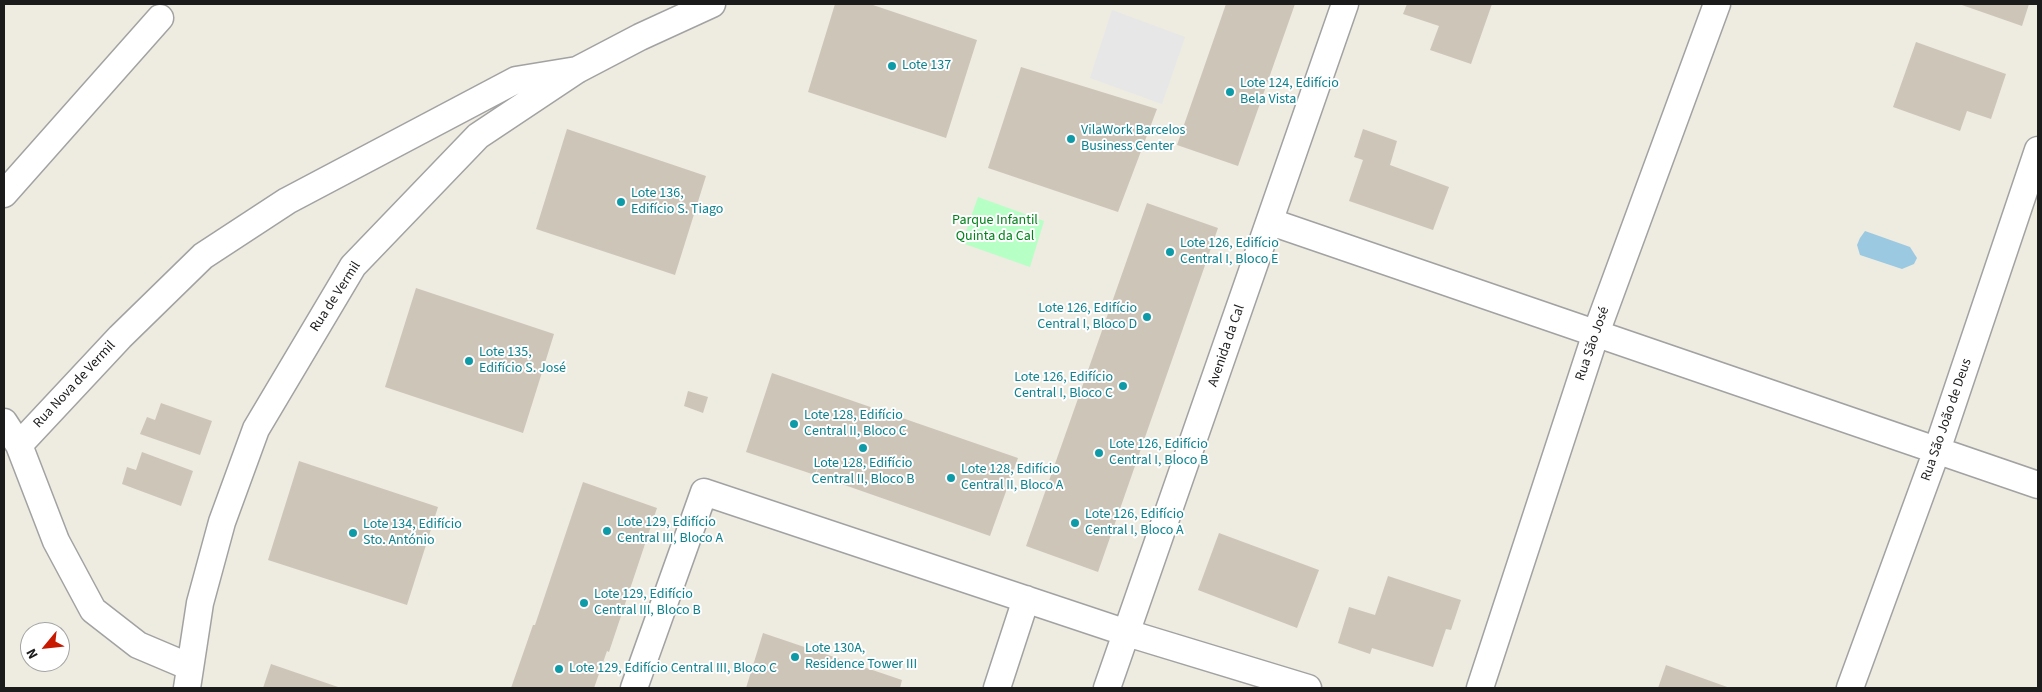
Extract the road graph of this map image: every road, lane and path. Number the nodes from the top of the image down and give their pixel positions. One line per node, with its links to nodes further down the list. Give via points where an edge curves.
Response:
1 (712, 4): 5 (street, Rua de Vermil)
2 (1345, 4): 8 (street, Avenida da Cal)
3 (1717, 4): 9 (street, Rua São José)
4 (160, 18): 7 (street)
5 (577, 70): 11 (street, Rua Nova de Vermil, via 516,80 287,201 203,256 120,337); 16 (street, Rua de Vermil, via 478,136 353,266 256,429 222,522 200,603)
6 (2038, 150): 12 (street, Rua São João de Deus)
7 (4, 194)
8 (1271, 222): 9 (street); 15 (street, Avenida da Cal)
9 (1596, 333): 12 (street); 21 (street, Rua São José)
10 (4, 422): 11 (street)
11 (19, 444): 16 (street, via 56,541 93,610 138,646)
12 (1937, 450): 13 (street); 22 (street, Rua São João de Deus)
13 (2038, 485)
14 (1026, 599): 15 (street); 17 (street, via 704,492); 18 (street)
15 (1127, 633): 19 (street, Avenida da Cal); 20 (street)
16 (188, 678)
17 (634, 688)
18 (997, 688)
19 (1107, 688)
20 (1308, 688)
21 (1480, 688)
22 (1850, 688)

